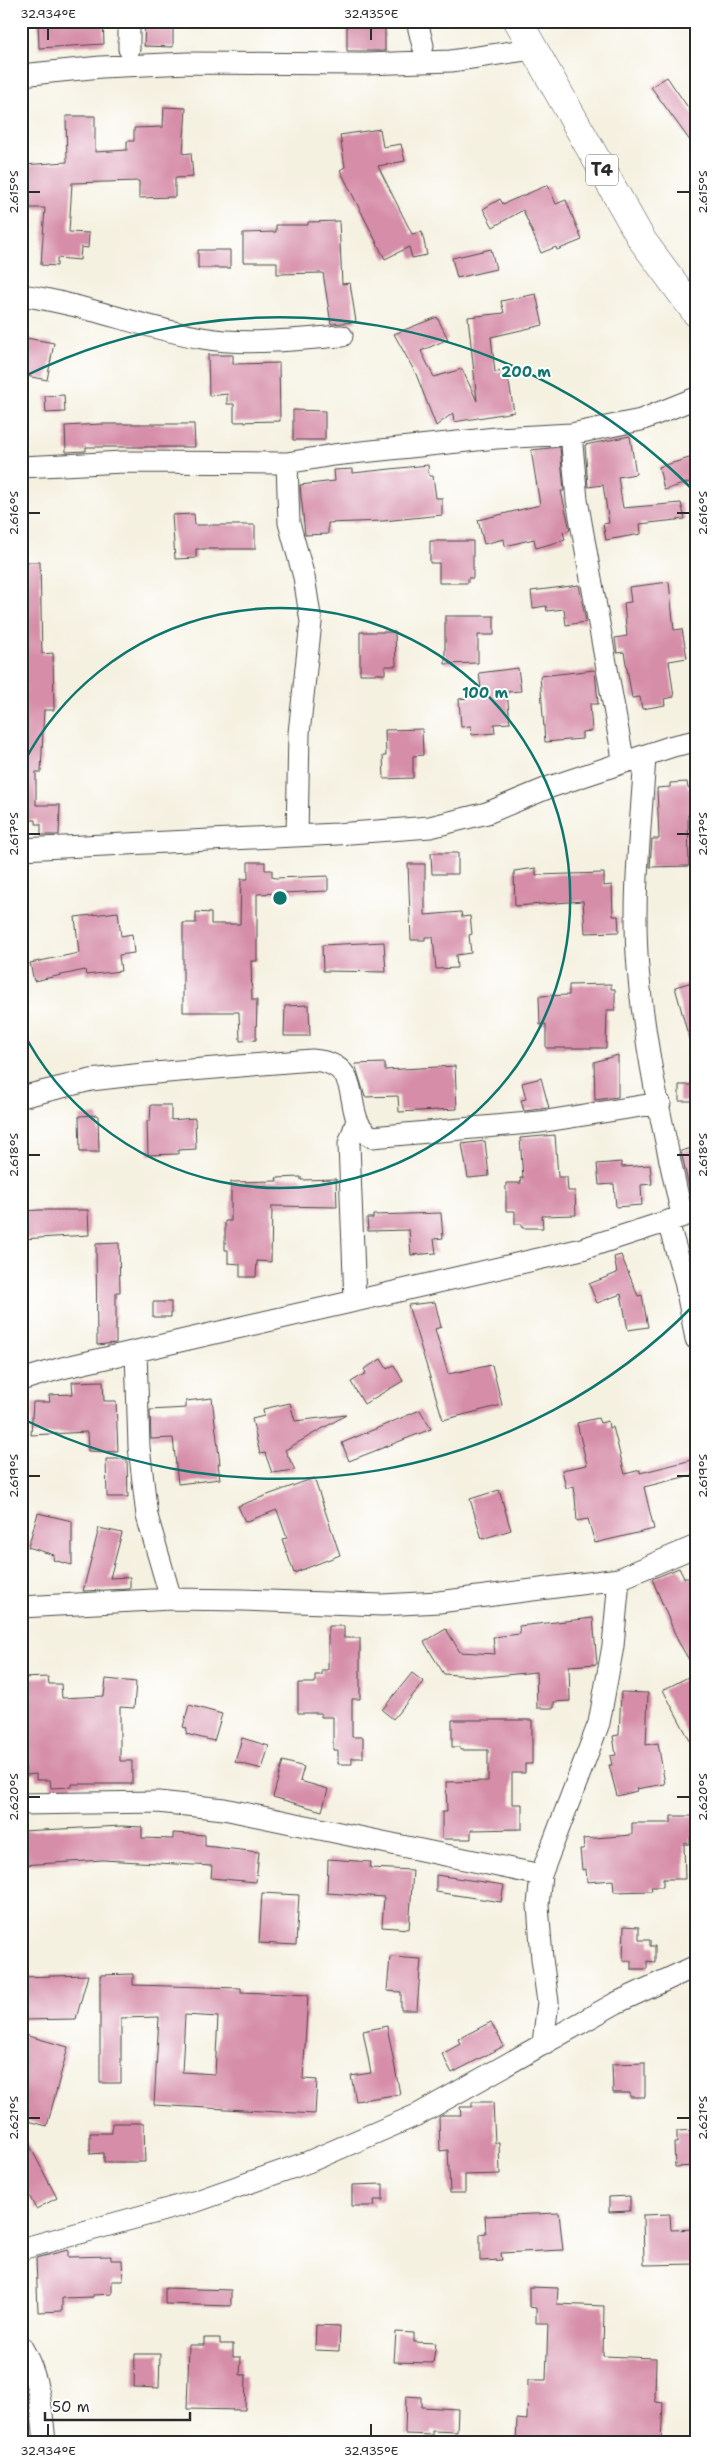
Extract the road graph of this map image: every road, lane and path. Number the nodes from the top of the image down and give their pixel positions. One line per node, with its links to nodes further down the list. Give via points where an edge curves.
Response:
1 (129, 21): 5 (street)
2 (417, 21): 4 (street)
3 (518, 21): 6 (highway, T4)
4 (423, 46)
5 (129, 49)
6 (532, 49): 7 (street, via 451,61 188,63); 9 (highway, T4, via 642,240)
7 (21, 74)
8 (21, 295): 10 (street, via 202,338 243,342)
9 (696, 314)
10 (342, 336)
11 (696, 398): 12 (street, via 642,420)
12 (571, 434): 13 (street, via 496,438 333,455); 16 (street, via 577,500)
13 (288, 463): 14 (street, via 124,462); 18 (street, via 289,523 304,577 311,622 299,733)
14 (21, 467)
15 (696, 741): 17 (street)
16 (622, 753)
17 (645, 756): 18 (street, via 550,787 478,816 430,826); 21 (street, via 636,889 638,968 644,1024)
18 (298, 836): 19 (street)
19 (21, 849)
20 (21, 1097): 22 (street, via 91,1080 247,1064 328,1061 340,1067 347,1078)
21 (660, 1103): 22 (street, via 540,1122 385,1137 372,1137); 23 (street)
22 (360, 1128): 24 (street, via 356,1123 348,1144)
23 (682, 1216): 24 (street, via 582,1249); 25 (street, via 685,1281)
24 (355, 1301): 26 (street)
25 (696, 1339)
26 (136, 1351): 27 (street); 30 (street, via 139,1447 147,1516)
27 (21, 1380)
28 (696, 1546): 29 (street)
29 (619, 1579): 30 (street, via 496,1596 382,1605); 33 (street, via 610,1673 599,1722)
30 (171, 1599): 31 (street)
31 (21, 1607)
32 (21, 1804): 33 (street, via 158,1802 224,1809)
33 (541, 1875): 35 (street, via 538,1905 548,2002)
34 (696, 1966): 35 (street, via 616,2002)
35 (543, 2043): 36 (street, via 419,2114 308,2162 197,2201)
36 (21, 2249)
37 (21, 2346): 38 (street, via 35,2375 42,2405)
38 (45, 2443)

